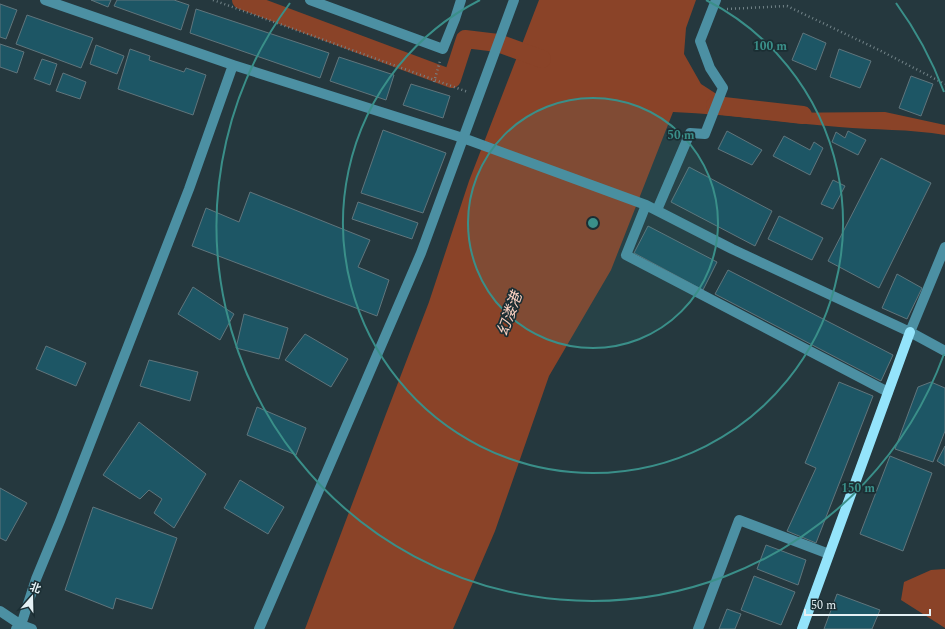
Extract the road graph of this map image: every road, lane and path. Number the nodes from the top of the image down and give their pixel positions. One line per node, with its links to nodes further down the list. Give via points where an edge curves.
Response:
1 (45, 0): 9 (street)
2 (213, 0): 10 (path)
3 (310, 0): 8 (street)
4 (461, 0): 8 (street)
5 (514, 0): 13 (street)
6 (716, 0): 7 (street)
7 (712, 10): 11 (path, via 788,6); 15 (street, via 700,41 710,68 723,88 705,134 690,133)
8 (443, 49): 10 (path)
9 (233, 65): 13 (street); 22 (street, via 189,190)
10 (434, 81): 12 (path)
11 (945, 84)
12 (468, 92)
13 (463, 138): 14 (street); 24 (street, via 422,253)
14 (646, 204): 15 (street); 19 (street, via 626,256)
15 (657, 210): 17 (street, via 732,249)
16 (945, 247): 17 (street)
17 (910, 332): 18 (street); 19 (main road)
18 (945, 351)
19 (888, 392): 20 (main road)
20 (829, 554): 25 (street, via 739,520); 26 (main road)
21 (0, 611): 22 (street)
22 (18, 627): 23 (street)
23 (32, 629)
24 (259, 629)
25 (698, 629)
26 (802, 629)

